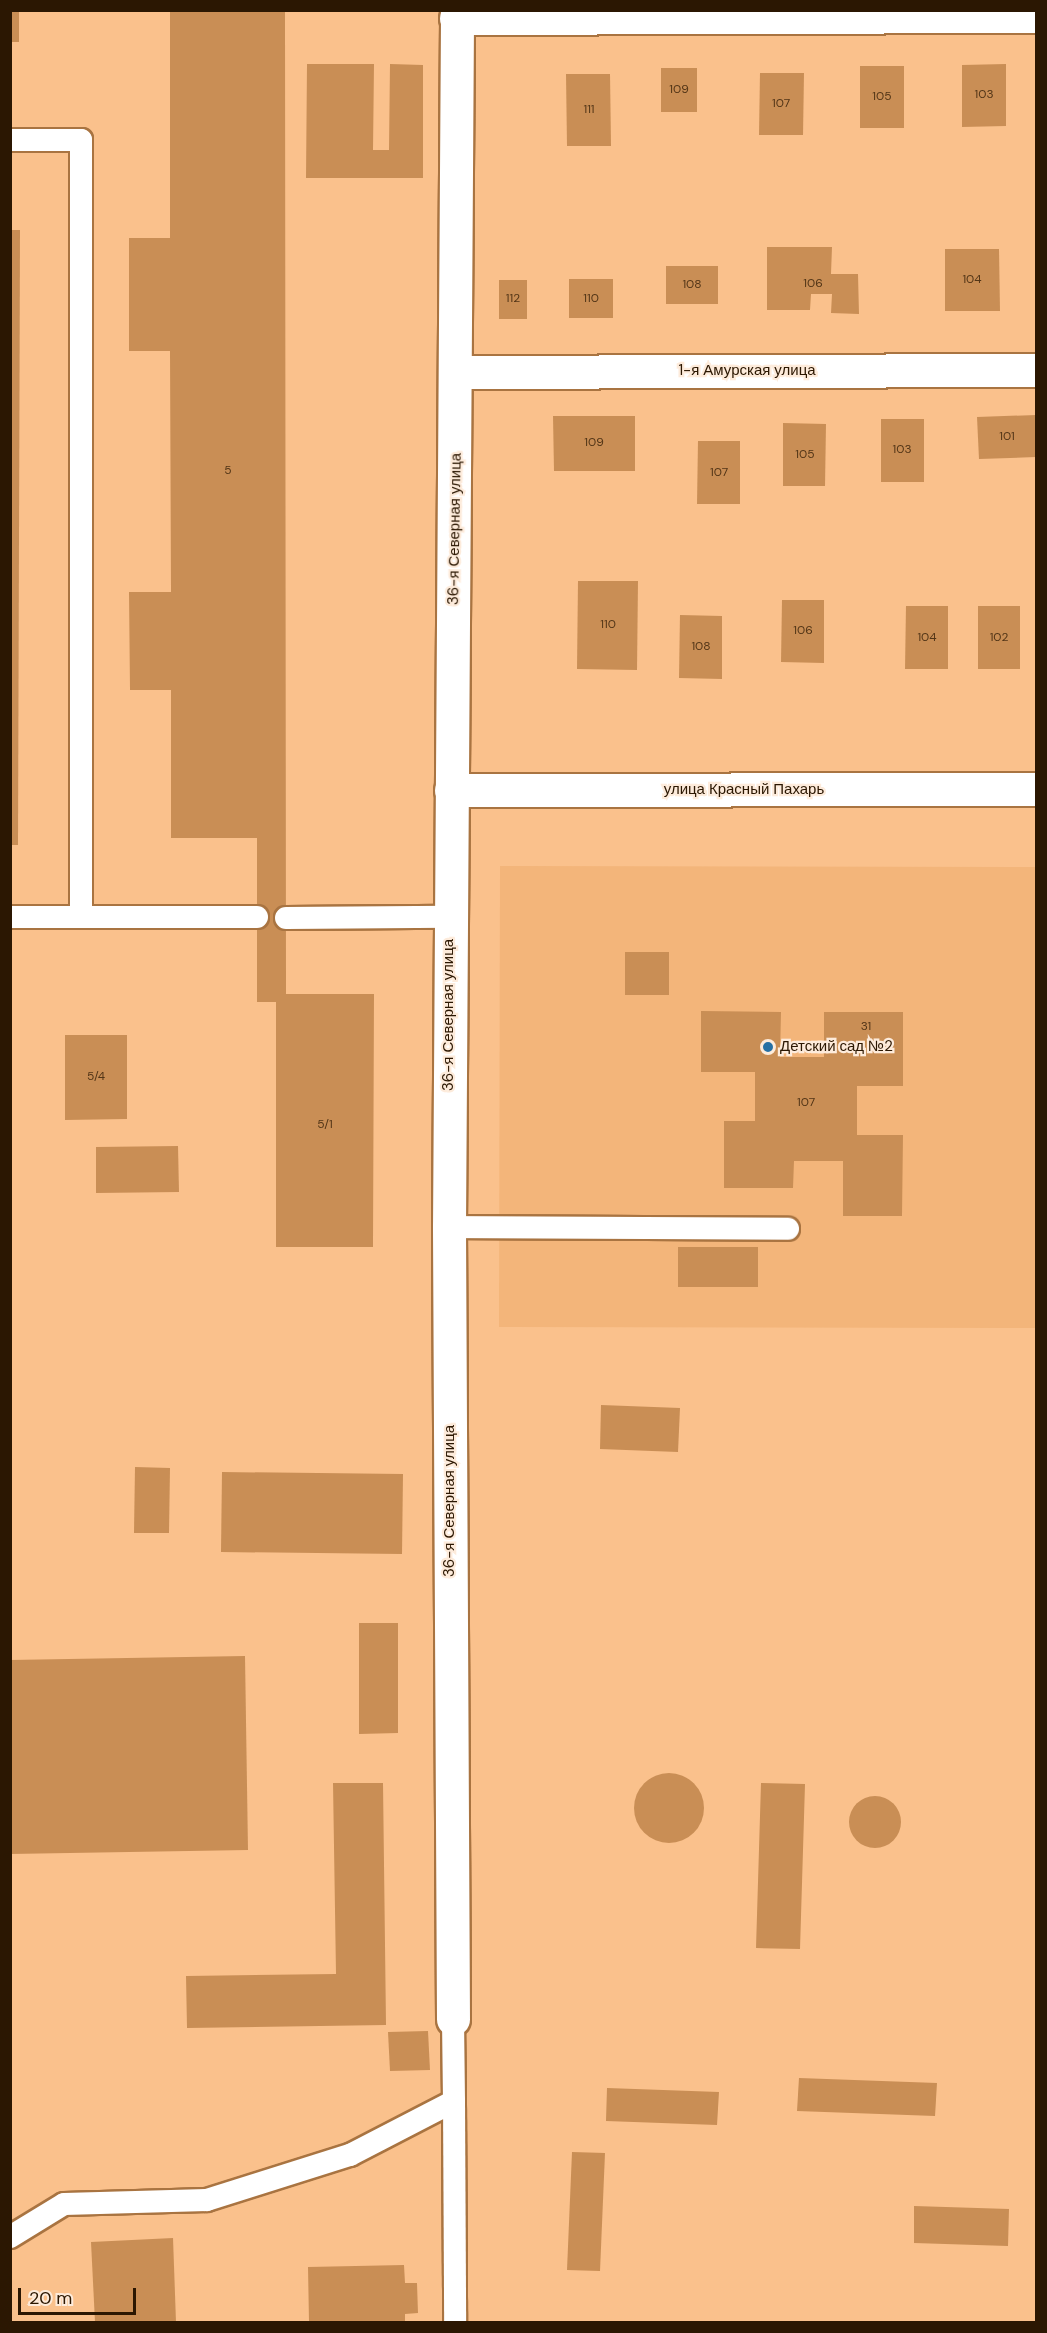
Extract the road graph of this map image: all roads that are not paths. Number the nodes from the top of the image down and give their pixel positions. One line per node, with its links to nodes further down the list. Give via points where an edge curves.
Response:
1 (456, 14): 2 (street); 5 (street, 36-я Северная улица)
2 (1036, 16)
3 (10, 140): 9 (lane, via 81,140)
4 (1036, 370): 5 (street, 1-я Амурская улица)
5 (458, 372): 7 (street, 36-я Северная улица)
6 (1036, 789): 7 (street, улица Красный Пахарь)
7 (451, 790): 11 (street, 36-я Северная улица)
8 (10, 917): 9 (lane)
9 (81, 917): 10 (lane)
10 (257, 917)
11 (449, 917): 12 (lane); 13 (street, 36-я Северная улица)
12 (285, 918)
13 (449, 1227): 14 (lane); 15 (street, 36-я Северная улица)
14 (788, 1229)
15 (453, 2019): 16 (lane)
16 (454, 2101): 17 (lane, via 350,2155 207,2200 64,2204); 18 (lane)
17 (10, 2237)
18 (455, 2322)

